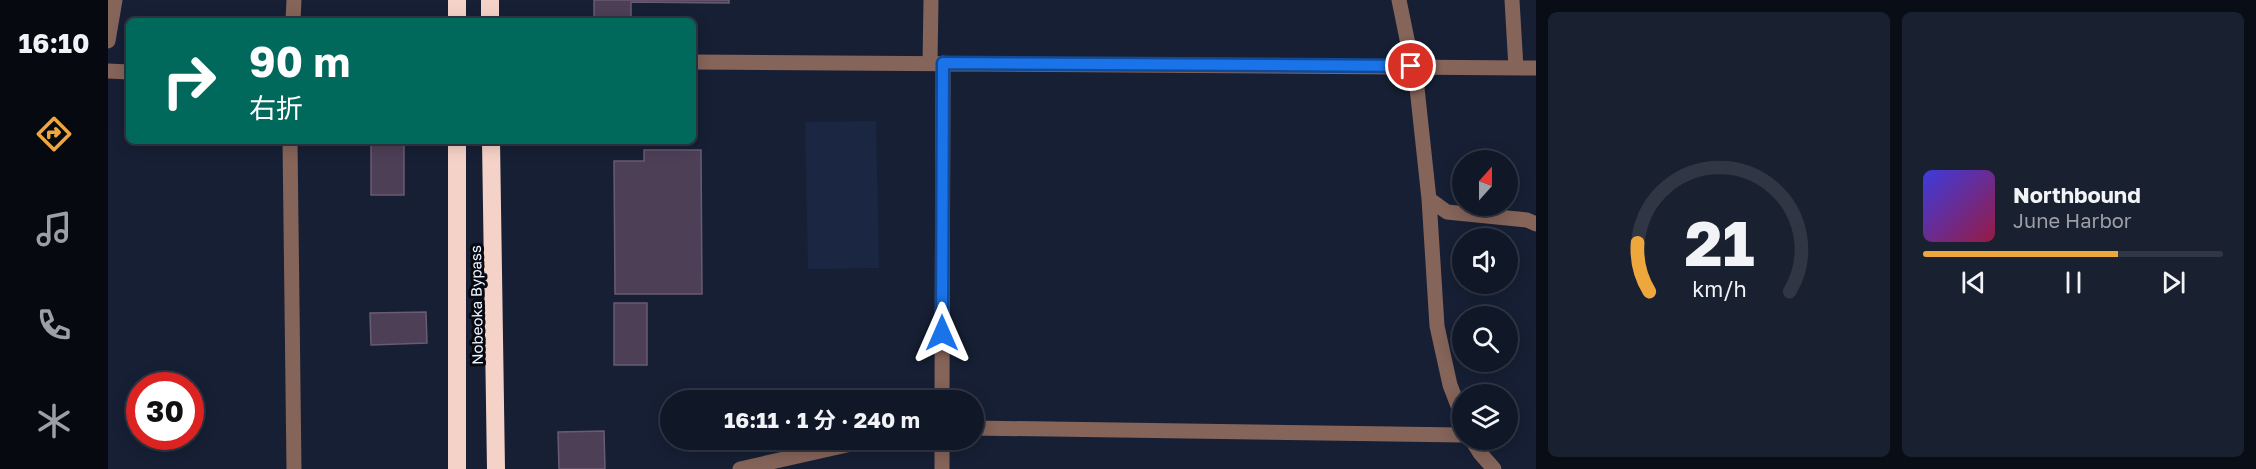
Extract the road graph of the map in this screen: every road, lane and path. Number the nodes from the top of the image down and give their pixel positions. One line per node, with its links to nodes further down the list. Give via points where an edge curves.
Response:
1 (115, 0): 11 (street)
2 (294, 0): 8 (street)
3 (457, 0): 9 (highway)
4 (490, 0): 10 (highway)
5 (931, 0): 13 (street)
6 (1399, 0): 14 (street)
7 (1512, 0): 15 (street)
8 (293, 18)
9 (457, 18)
10 (490, 18)
11 (108, 41)
12 (696, 62): 13 (street)
13 (937, 63): 14 (street); 25 (street)
14 (1411, 66): 15 (street); 22 (street, via 1418,88)
15 (1516, 68): 16 (street)
16 (1536, 68)
17 (108, 71): 18 (street)
18 (126, 72)
19 (290, 144): 31 (street)
20 (457, 144): 32 (highway, Nobeoka Bypass)
21 (491, 144): 33 (highway, Nobeoka Bypass)
22 (1429, 199): 23 (street, via 1447,212); 24 (street, via 1437,326)
23 (1536, 224)
24 (1452, 389)
25 (942, 390)
26 (984, 428): 27 (street)
27 (1452, 435)
28 (825, 450): 34 (street)
29 (942, 450): 35 (street)
30 (1478, 450): 36 (street)
31 (294, 469)
32 (457, 469)
33 (496, 469)
34 (740, 469)
35 (942, 469)
36 (1494, 469)

